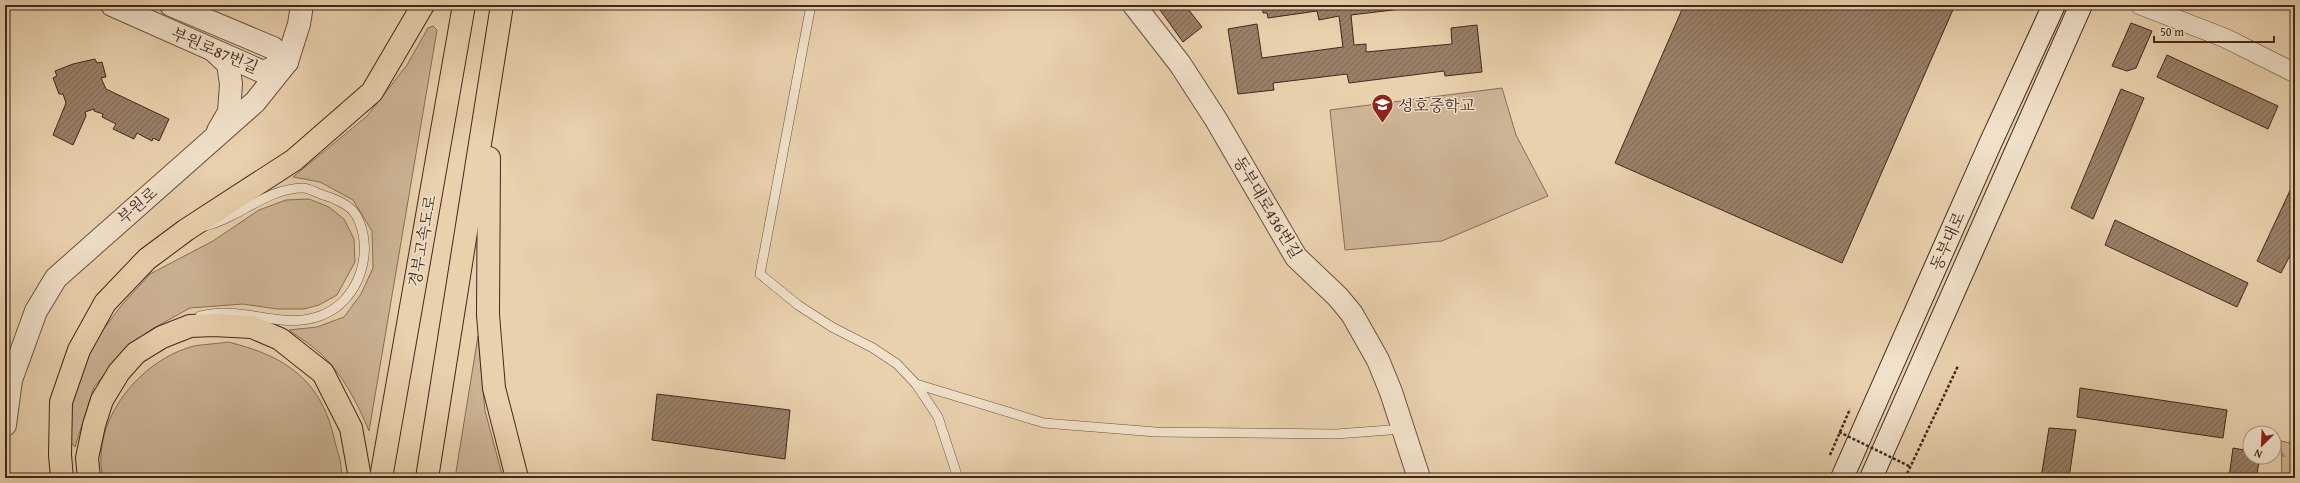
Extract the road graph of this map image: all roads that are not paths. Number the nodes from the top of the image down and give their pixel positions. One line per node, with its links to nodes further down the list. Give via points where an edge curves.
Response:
1 (112, 5): 12 (street, 부원로87번길)
2 (171, 5): 13 (street, 부원로87번길, via 273,48)
3 (302, 5): 13 (street, 부원로)
4 (423, 5): 17 (highway, via 372,92 294,160)
5 (464, 5): 26 (highway, 경부고속도로)
6 (502, 5): 15 (highway)
7 (811, 5): 20 (lane, via 760,274 798,306 897,364)
8 (1134, 5): 22 (street, 동부대로436번길, via 1180,64 1215,118 1296,257 1352,314 1378,360)
9 (2054, 5): 31 (street, 동부대로)
10 (2080, 5): 32 (street, 동부대로)
11 (2140, 5): 14 (street, via 2225,38)
12 (213, 50): 13 (street, 부원로87번길, via 263,72); 16 (street, via 228,64 231,84 229,112)
13 (287, 62): 16 (street, 부원로, via 255,102)
14 (2295, 73)
15 (489, 87): 27 (highway); 28 (highway, via 488,315 494,388)
16 (215, 138): 19 (street, 부원로, via 56,278 36,311)
17 (186, 230): 18 (lane, via 221,222 274,193 304,188 336,199 356,214 366,243 364,265 353,289 339,307 320,317 291,321 221,313 186,318); 23 (highway, via 147,260 105,303 79,350 61,402)
18 (162, 337): 24 (highway, via 136,353 119,372 102,400 87,458); 25 (highway, via 190,326 213,325 252,327 280,339 323,373 351,428)
19 (8, 379): 21 (street, 부원로)
20 (916, 384): 22 (lane, via 1044,423 1156,432 1336,434); 29 (lane, via 938,417)
21 (5, 424)
22 (1404, 429): 30 (street, 동부대로436번길)
23 (62, 478)
24 (89, 478)
25 (360, 478)
26 (381, 478)
27 (427, 478)
28 (517, 478)
29 (958, 478)
30 (1419, 478)
31 (1842, 478)
32 (1871, 478)

